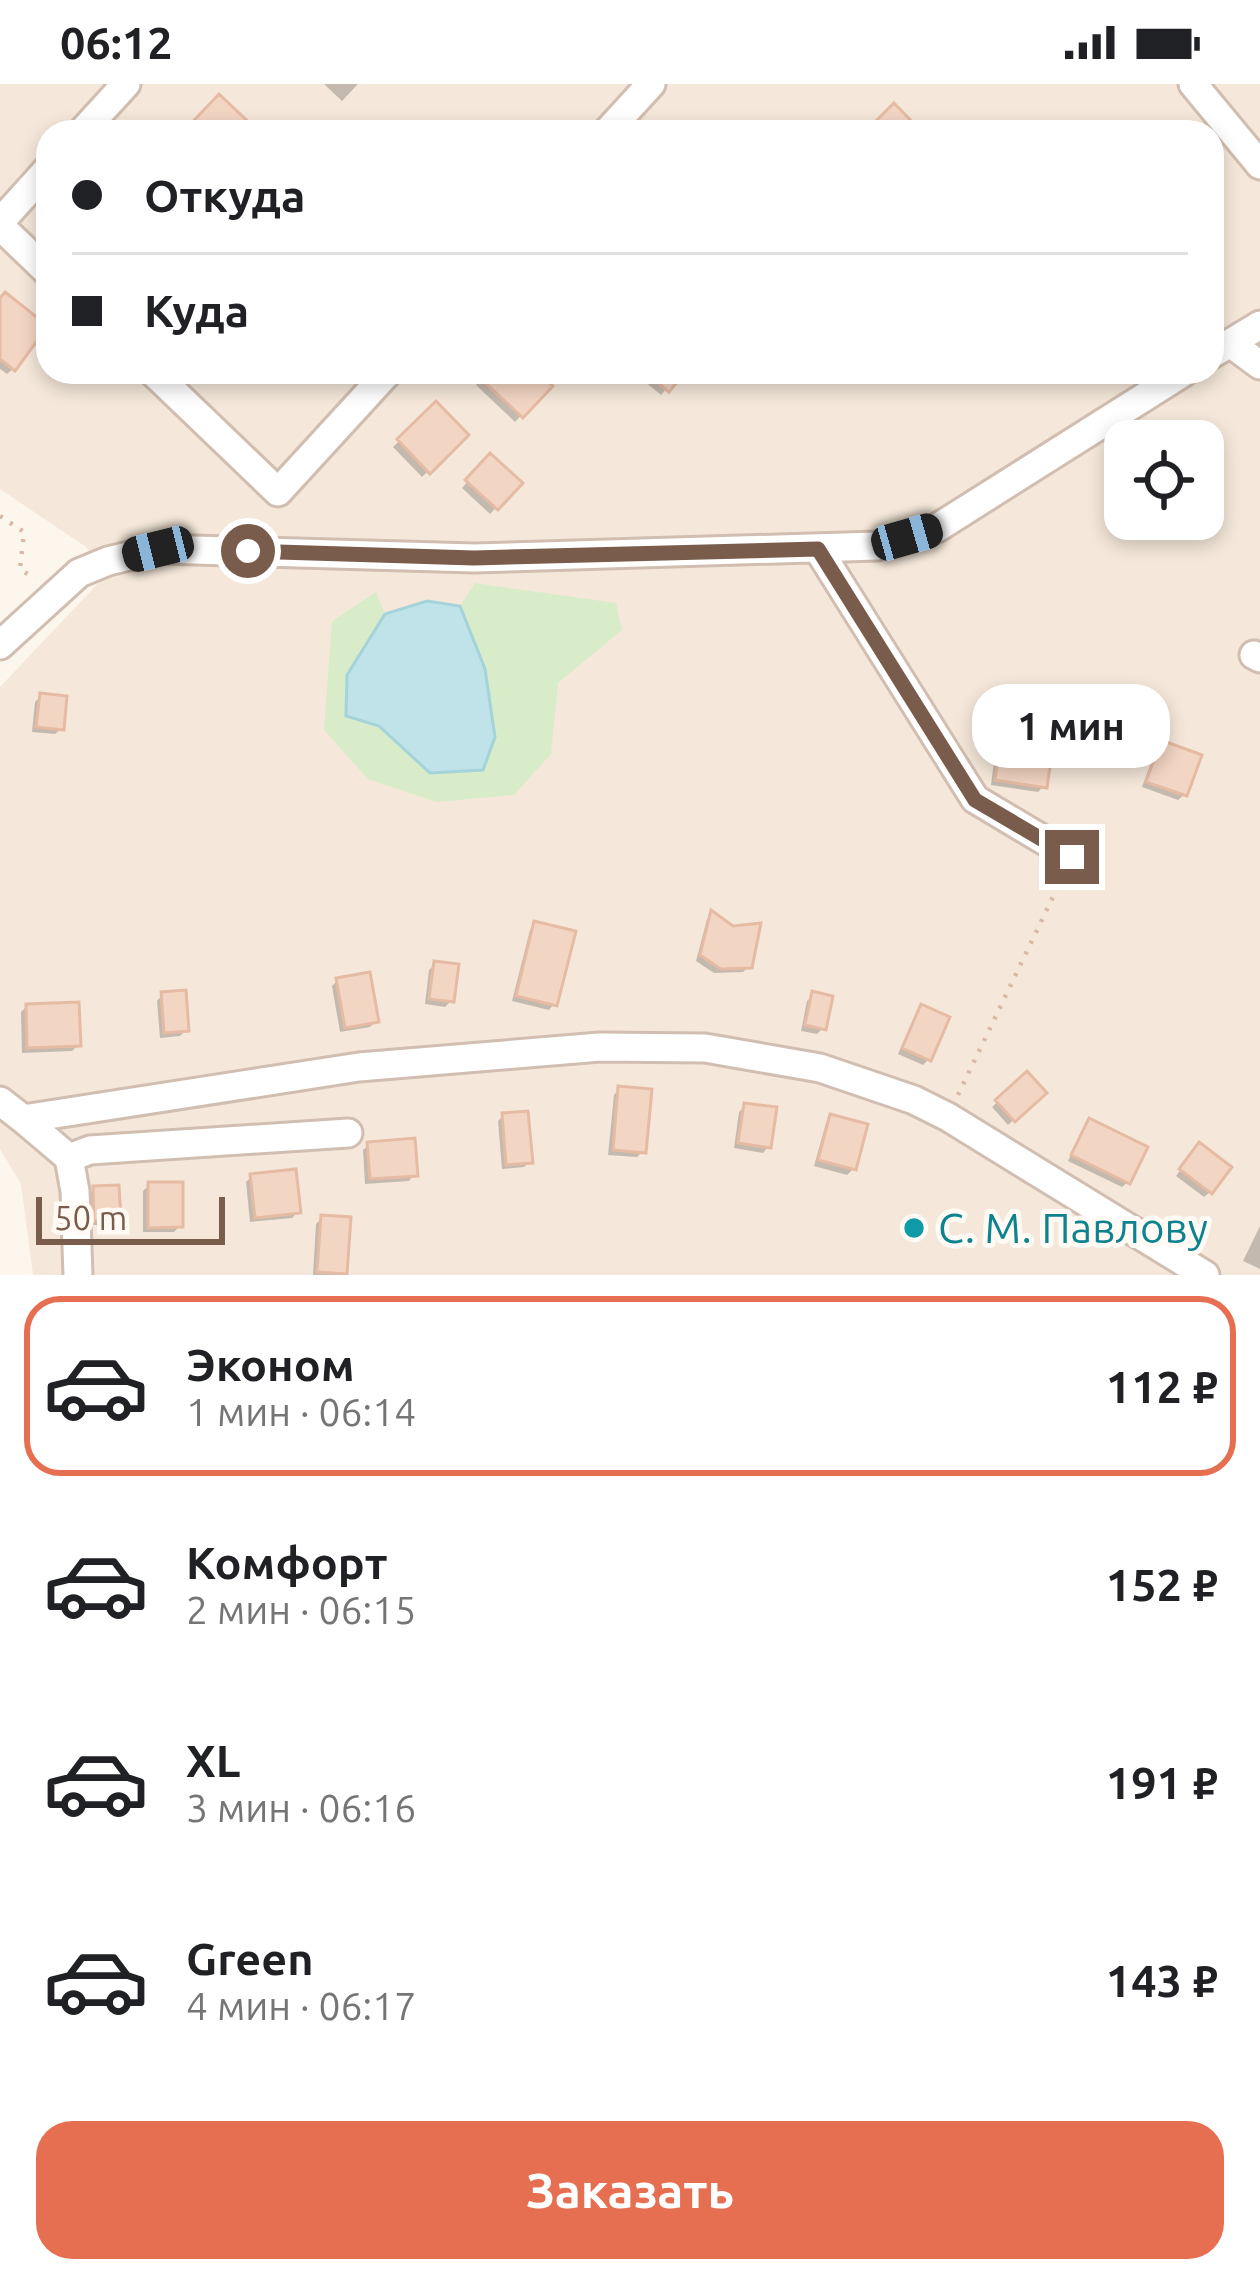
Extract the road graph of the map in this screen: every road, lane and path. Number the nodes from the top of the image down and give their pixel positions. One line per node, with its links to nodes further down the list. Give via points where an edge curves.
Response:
1 (126, 84): 4 (street)
2 (650, 84): 5 (street)
3 (1192, 84): 6 (street)
4 (93, 120)
5 (618, 120)
6 (1222, 120)
7 (1224, 122): 8 (street)
8 (1260, 165)
9 (36, 183): 10 (street)
10 (0, 224): 11 (street)
11 (36, 260)
12 (1260, 325): 13 (street)
13 (1224, 347)
14 (1224, 350): 15 (street)
15 (1260, 365)
16 (166, 384): 17 (street, via 278,492)
17 (377, 384)
18 (1165, 384): 20 (street, via 937,528 877,546)
19 (0, 516): 21 (path, via 24,532 20,569)
20 (818, 549): 21 (street, via 474,558 158,549 79,573); 23 (street, via 975,800)
21 (56, 592): 22 (street)
22 (0, 645)
23 (1072, 857): 25 (path)
24 (0, 1101): 26 (street)
25 (948, 1117): 26 (street, via 820,1068 705,1048 600,1047 359,1067); 30 (street)
26 (23, 1119): 28 (street)
27 (349, 1133): 28 (street, via 90,1150)
28 (68, 1158): 29 (street)
29 (78, 1275)
30 (1205, 1275)

